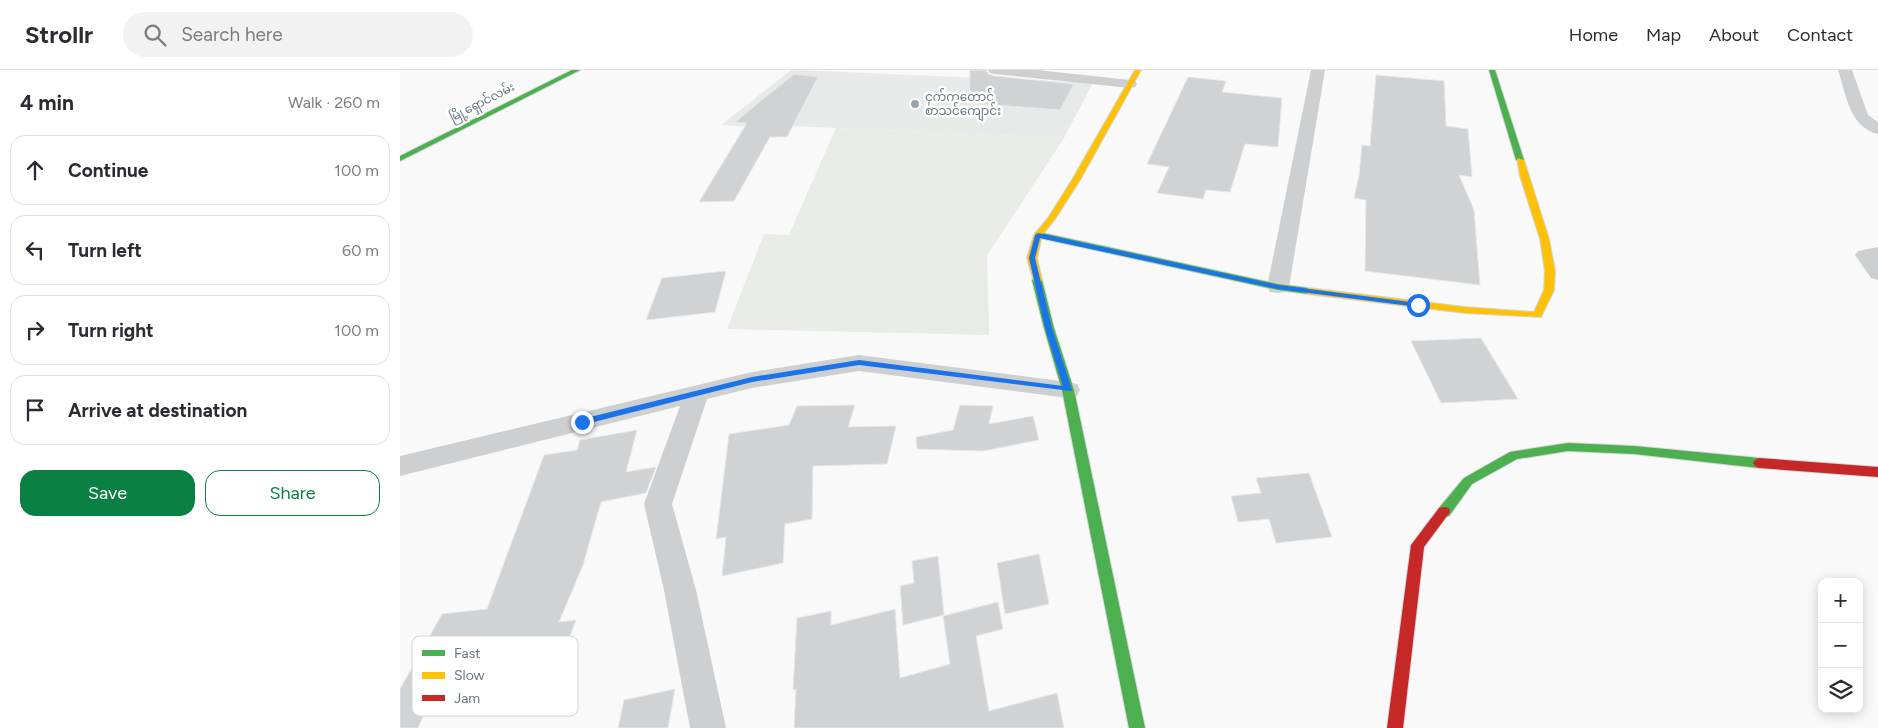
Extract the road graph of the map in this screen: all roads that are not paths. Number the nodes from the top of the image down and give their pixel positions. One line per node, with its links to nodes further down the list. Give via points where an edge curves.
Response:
1 (577, 70): 9 (street, မြို့ရှောင်လမ်း)
2 (995, 70): 7 (street)
3 (1138, 70): 7 (street)
4 (1318, 70): 13 (street)
5 (1492, 70): 13 (street, via 1547,244 1550,289 1537,315 1465,310)
6 (1846, 70): 8 (street, via 1861,117)
7 (1130, 84): 10 (street, via 1076,180)
8 (1878, 129)
9 (400, 159)
10 (1038, 235): 13 (street); 14 (street, via 1032,258)
11 (1878, 253): 12 (street, via 1865,255)
12 (1878, 274)
13 (1278, 287)
14 (1068, 390): 15 (street, via 859,363 752,380); 19 (street)
15 (697, 393): 16 (street); 18 (street, via 658,504 680,590)
16 (400, 466)
17 (1878, 472): 20 (street, via 1568,447 1514,455 1468,481 1418,545)
18 (708, 728)
19 (1137, 728)
20 (1395, 728)

